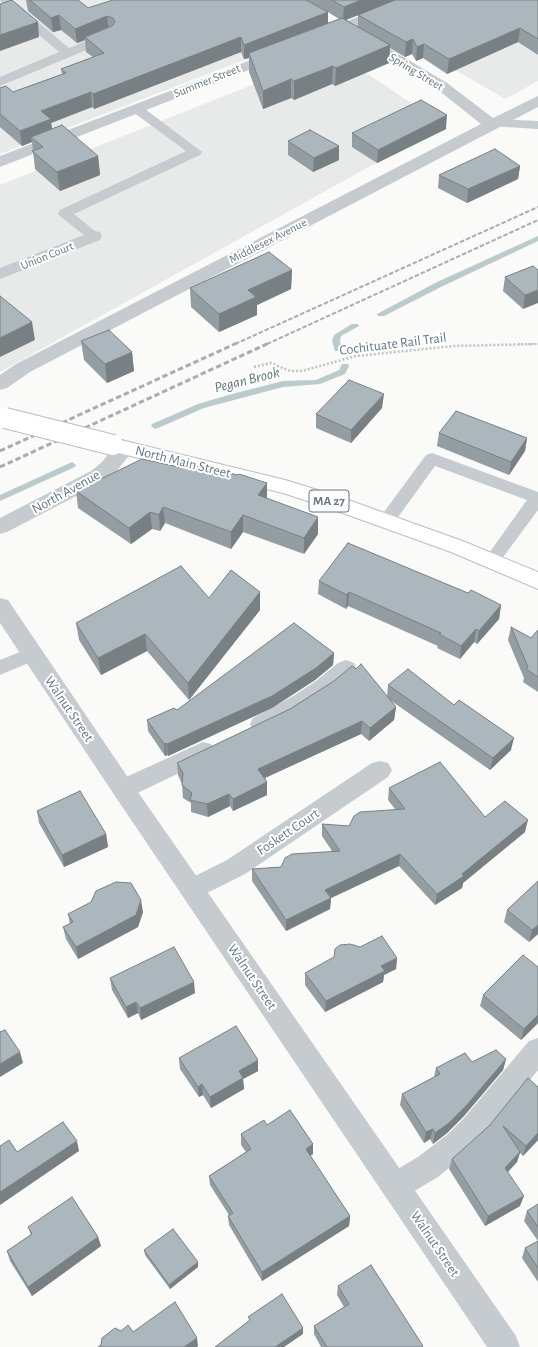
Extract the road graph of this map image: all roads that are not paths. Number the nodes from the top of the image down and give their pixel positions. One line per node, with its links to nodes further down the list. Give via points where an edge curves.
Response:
1 (4, 0): 8 (lane)
2 (414, 0): 4 (street)
3 (327, 19): 4 (street, Spring Street)
4 (343, 28): 6 (street); 12 (street, Spring Street, via 442,86)
5 (109, 36): 8 (lane)
6 (314, 39)
7 (292, 48): 11 (street, Summer Street)
8 (67, 53): 9 (lane)
9 (0, 82)
10 (538, 101): 12 (street, Middlesex Avenue)
11 (137, 109): 14 (street, Summer Street); 15 (lane, via 195,152 65,212)
12 (494, 124): 13 (lane); 17 (street, Middlesex Avenue, via 23,368)
13 (538, 125)
14 (0, 162)
15 (94, 236): 16 (street, Union Court)
16 (0, 274)
17 (0, 384)
18 (2, 418): 19 (main road, North Main Street / MA 27, bridge)
19 (119, 446): 21 (main road, North Main Street / MA 27, via 285,487); 23 (street, North Avenue, via 108,468 98,476)
20 (538, 498): 21 (lane, via 432,459); 22 (lane)
21 (387, 520): 24 (main road, North Main Street / MA 27)
22 (531, 523): 24 (lane)
23 (0, 527)
24 (492, 560): 25 (main road, North Main Street / MA 27)
25 (538, 581)
26 (0, 606): 27 (street, Walnut Street)
27 (32, 654): 28 (lane); 33 (street, Walnut Street)
28 (0, 668)
29 (346, 669): 30 (street, via 303,701)
30 (245, 731)
31 (224, 742): 33 (street)
32 (380, 770): 34 (street, Foskett Court, via 236,867)
33 (123, 789): 34 (street, Walnut Street)
34 (192, 889): 36 (street, Walnut Street)
35 (538, 1050): 36 (street, via 458,1144 428,1167)
36 (396, 1186): 37 (street, Walnut Street)
37 (505, 1347)

